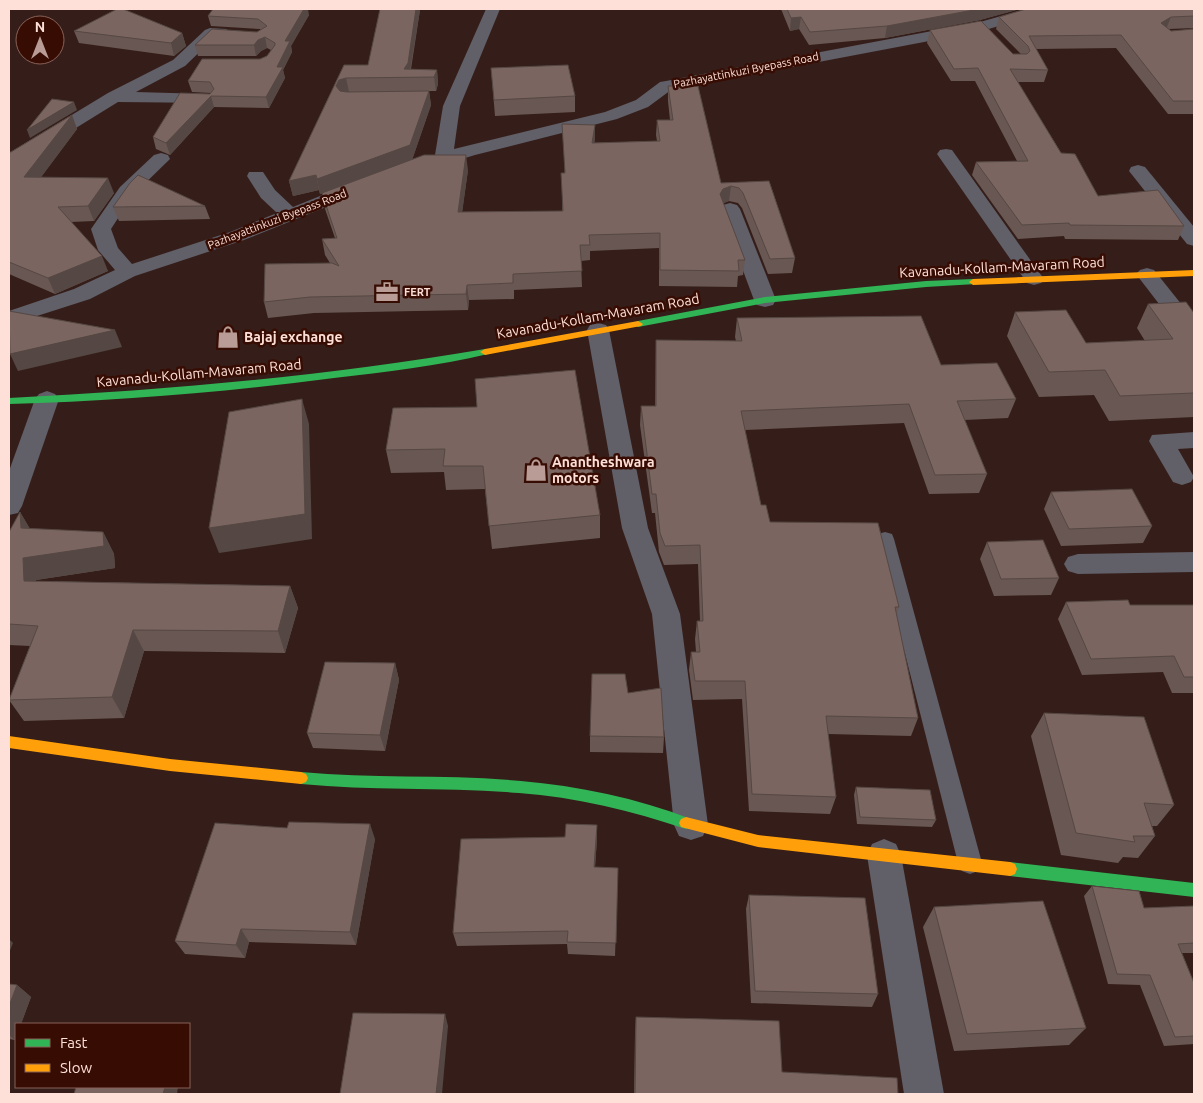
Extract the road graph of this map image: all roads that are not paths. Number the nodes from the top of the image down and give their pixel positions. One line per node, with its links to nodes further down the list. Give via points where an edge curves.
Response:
1 (493, 9): 8 (street, via 486,32)
2 (1041, 9): 11 (street, Pazhayattinkuzi Byepass Road, via 973,27 666,86 639,104 576,127)
3 (244, 35): 4 (street, via 210,33)
4 (179, 63): 5 (street); 6 (street)
5 (205, 63)
6 (114, 96): 9 (street); 13 (street)
7 (435, 98): 8 (street)
8 (454, 98): 11 (street)
9 (207, 99)
10 (946, 154): 24 (street)
11 (444, 156): 15 (street, Pazhayattinkuzi Byepass Road)
12 (161, 159): 21 (street, via 130,184 112,207 101,229 108,250)
13 (9, 161)
14 (1138, 171): 20 (street)
15 (398, 174)
16 (256, 176): 19 (street, via 268,194)
17 (380, 180): 19 (street, Pazhayattinkuzi Byepass Road)
18 (730, 209): 25 (street)
19 (289, 214): 21 (street, Pazhayattinkuzi Byepass Road, via 211,246)
20 (1194, 240)
21 (128, 272): 26 (street, Pazhayattinkuzi Byepass Road, via 82,294)
22 (1194, 273): 23 (main road, Kavanadu-Kollam-Mavaram Road)
23 (1147, 274): 24 (main road, Kavanadu-Kollam-Mavaram Road); 28 (street)
24 (1034, 279): 25 (main road, Kavanadu-Kollam-Mavaram Road, via 926,284)
25 (765, 300): 27 (main road, Kavanadu-Kollam-Mavaram Road)
26 (9, 318)
27 (598, 330): 29 (main road, Kavanadu-Kollam-Mavaram Road, via 415,365 257,385); 38 (street, via 635,528 666,614)
28 (1194, 334)
29 (47, 399): 30 (main road, Kavanadu-Kollam-Mavaram Road); 33 (street)
30 (9, 401)
31 (1194, 440): 32 (street, via 1161,441)
32 (1182, 476)
33 (9, 506)
34 (885, 539): 40 (lane)
35 (1194, 562): 36 (street)
36 (1078, 564)
37 (9, 742): 38 (main road, via 170,765 308,779 498,785 574,793 619,805 641,807)
38 (692, 825): 39 (main road, via 758,841)
39 (884, 855): 40 (main road); 42 (street)
40 (970, 863): 41 (main road)
41 (1194, 890)
42 (924, 1094)

